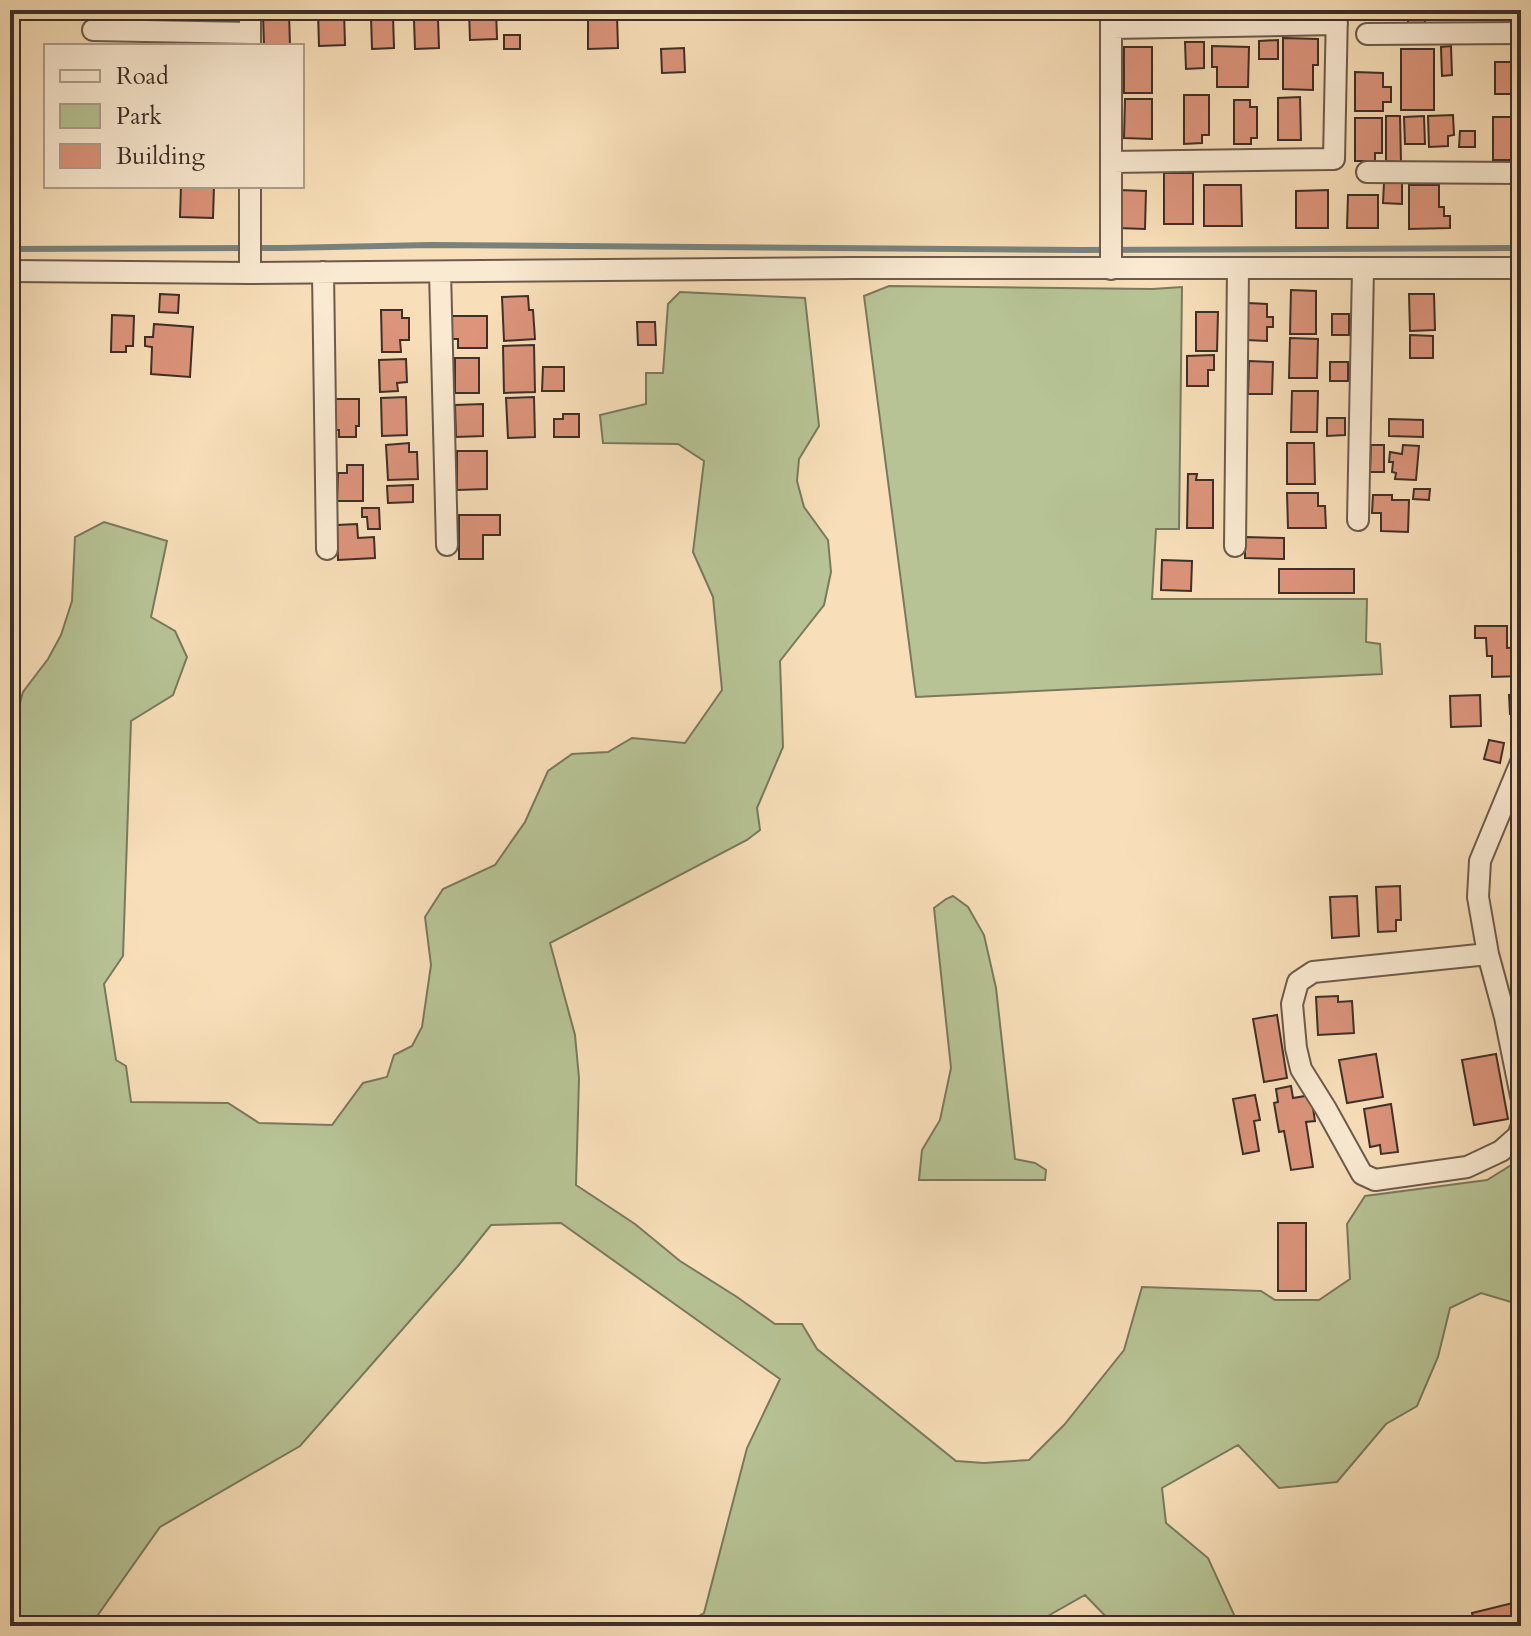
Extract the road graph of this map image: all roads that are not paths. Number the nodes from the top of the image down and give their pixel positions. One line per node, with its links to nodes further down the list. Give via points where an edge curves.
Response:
1 (250, 10): 7 (street)
2 (1337, 17): 3 (street); 8 (street, via 1334,159)
3 (1111, 19): 8 (street)
4 (93, 30): 7 (street)
5 (1521, 33): 6 (street)
6 (1367, 34)
7 (250, 40)
8 (1111, 162): 12 (street)
9 (1367, 172): 10 (street)
10 (1521, 173)
11 (250, 188): 13 (street)
12 (1111, 255): 15 (street); 19 (street, via 853,268)
13 (250, 256): 17 (street); 18 (street)
14 (1521, 268): 16 (street)
15 (1238, 269): 16 (street); 22 (street)
16 (1363, 269): 20 (street)
17 (10, 271)
18 (323, 272): 19 (street); 23 (street)
19 (440, 272): 21 (street)
20 (1358, 520)
21 (447, 545)
22 (1235, 546)
23 (327, 549)
24 (1521, 762): 25 (street, via 1480,861 1478,897)
25 (1488, 954): 26 (street); 27 (street, via 1313,972 1298,982 1292,1004 1296,1048 1301,1069 1362,1174 1375,1180 1467,1167 1501,1151)
26 (1521, 1096)
27 (1521, 1128)

